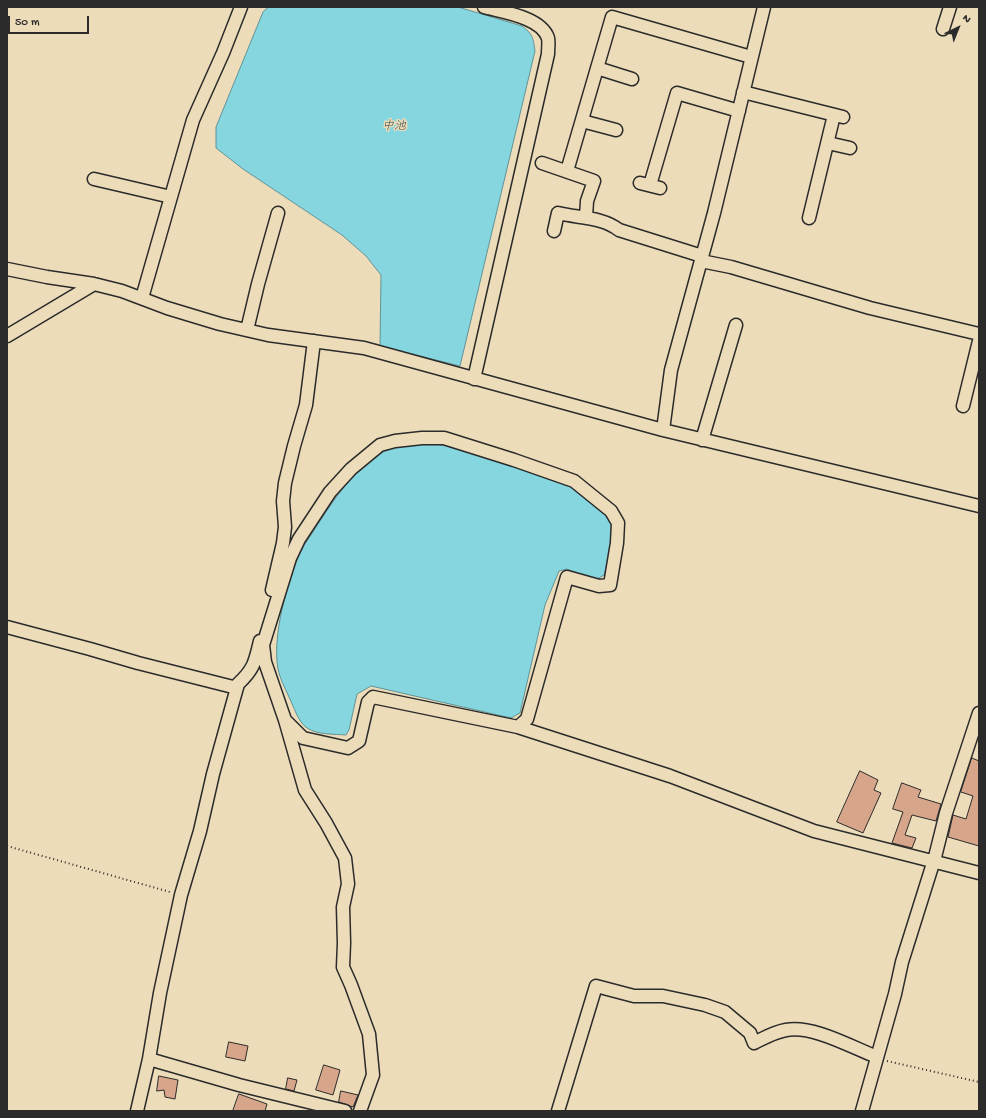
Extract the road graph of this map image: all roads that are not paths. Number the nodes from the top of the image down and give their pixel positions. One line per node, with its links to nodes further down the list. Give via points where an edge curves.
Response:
1 (241, 7): 21 (street, via 194,120)
2 (484, 7): 6 (street)
3 (508, 7): 6 (street)
4 (764, 7): 8 (street)
5 (950, 7): 7 (street)
6 (520, 16): 36 (street, via 544,31 548,39 548,54)
7 (943, 29)
8 (751, 57): 9 (street, via 612,17); 11 (street)
9 (597, 68): 10 (street); 13 (street)
10 (632, 79)
11 (743, 92): 12 (street); 15 (street, via 839,116)
12 (739, 111): 20 (street, via 677,94); 26 (street)
13 (582, 121): 14 (street); 18 (street)
14 (616, 130)
15 (828, 143): 16 (street); 24 (street)
16 (850, 148)
17 (542, 163): 18 (street)
18 (567, 172): 23 (street, via 594,181 587,201)
19 (94, 179): 21 (street, via 118,180)
20 (650, 185)
21 (171, 197): 29 (street)
22 (278, 213): 31 (street, via 265,238 252,282)
23 (586, 217): 25 (street, via 558,213); 26 (street, via 612,224 619,230)
24 (809, 218)
25 (554, 231)
26 (702, 258): 32 (street, via 870,308); 38 (street, via 671,370)
27 (7, 269): 28 (street)
28 (94, 284): 29 (street); 33 (street)
29 (142, 298): 31 (street, via 220,324)
30 (736, 325): 39 (street)
31 (247, 330): 34 (street)
32 (979, 334)
33 (7, 336)
34 (314, 341): 36 (street, via 364,348); 42 (street, via 306,405 285,483 283,543 255,661 249,674)
35 (979, 341): 37 (street)
36 (474, 379): 38 (street)
37 (963, 406)
38 (663, 430): 39 (street)
39 (702, 440): 40 (street)
40 (979, 506)
41 (7, 627): 42 (street)
42 (237, 688): 50 (street, via 181,895)
43 (979, 713): 46 (street)
44 (285, 720): 45 (street, via 303,738 348,748 359,741 368,702 373,697); 45 (street, via 265,662 264,645 290,558 299,539 330,492 351,469 380,445 422,438 444,438 574,481 611,511 618,523 610,585 599,586 568,577 526,719); 53 (street, via 305,790 345,858 348,884 342,907 343,967 369,1034 373,1076)
45 (518, 727): 47 (street, via 670,776 814,831)
46 (974, 747): 47 (street, via 946,813)
47 (933, 861): 48 (street); 49 (street, via 903,956)
48 (979, 873)
49 (877, 1057): 54 (street, via 825,1035 806,1030 774,1033 754,1043 750,1034 725,1012 663,996 634,996 596,986); 55 (street)
50 (149, 1059): 51 (street); 52 (street, via 239,1086)
51 (137, 1111)
52 (345, 1111)
53 (360, 1111)
54 (558, 1111)
55 (862, 1111)

